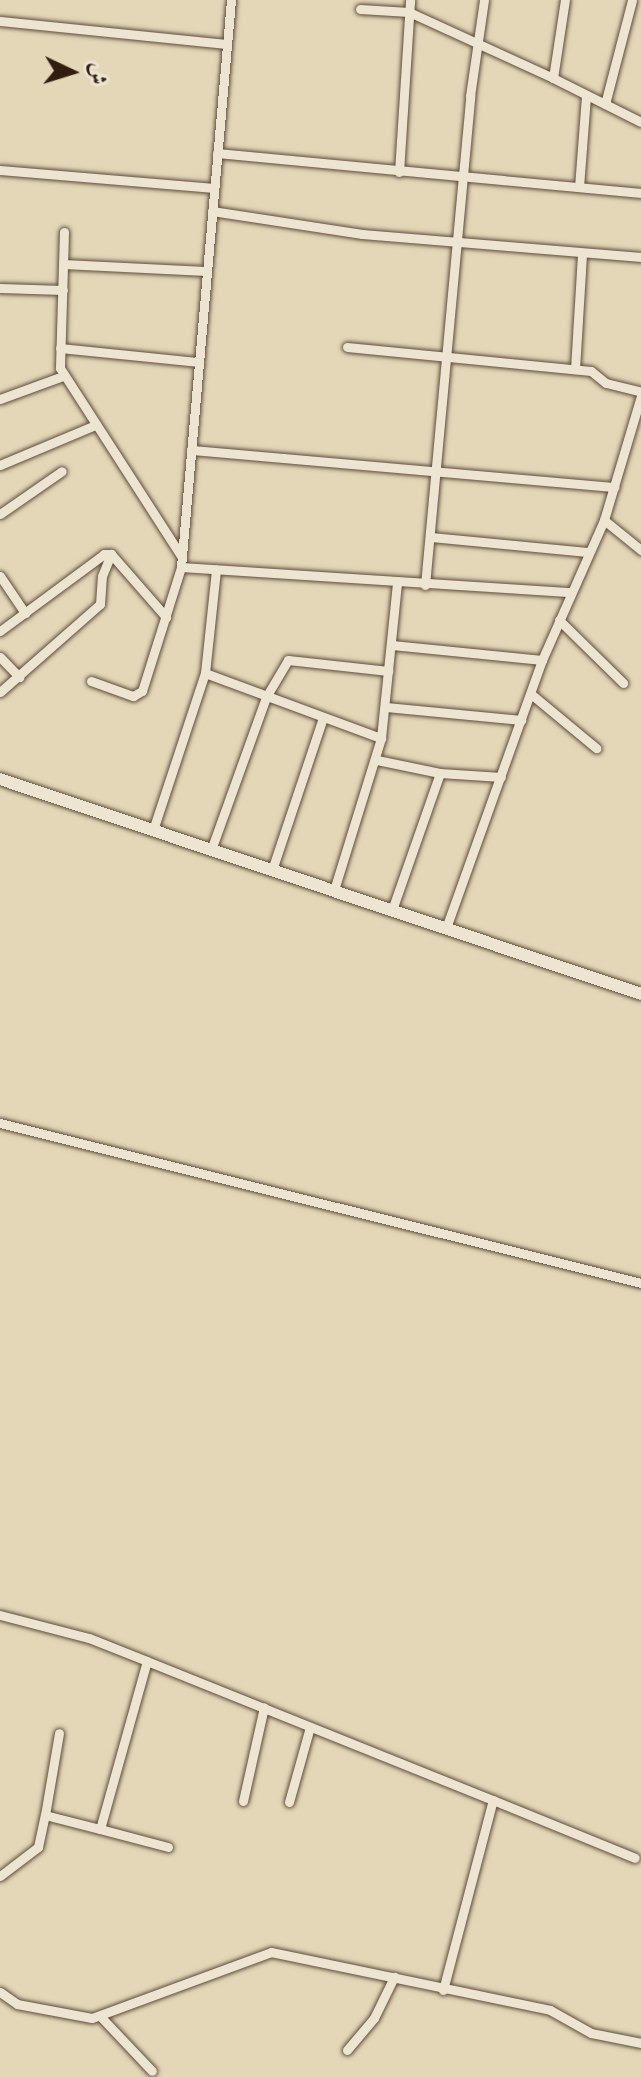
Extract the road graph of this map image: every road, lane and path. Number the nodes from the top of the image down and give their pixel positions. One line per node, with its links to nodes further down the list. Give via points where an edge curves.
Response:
1 (231, 0): 9 (street)
2 (410, 0): 7 (street)
3 (484, 0): 10 (street)
4 (565, 0): 11 (street)
5 (632, 0): 13 (street)
6 (360, 9): 7 (street)
7 (409, 12): 10 (street); 17 (street)
8 (0, 21): 9 (street)
9 (227, 44): 15 (street)
10 (477, 44): 11 (street); 18 (street)
11 (553, 78): 12 (street)
12 (586, 95): 13 (street); 19 (street)
13 (605, 104): 14 (street)
14 (641, 122)
15 (217, 153): 17 (street); 20 (street)
16 (0, 170): 20 (street)
17 (399, 172): 18 (street)
18 (462, 178): 19 (street); 24 (street)
19 (579, 187): 21 (street)
20 (214, 188): 22 (street)
21 (641, 193)
22 (212, 211): 24 (street); 28 (street)
23 (64, 232): 27 (street)
24 (456, 243): 25 (street); 33 (street)
25 (582, 253): 26 (street); 35 (street)
26 (641, 257)
27 (63, 264): 28 (street); 30 (street)
28 (206, 271): 34 (street)
29 (0, 288): 30 (street)
30 (63, 290): 32 (street)
31 (347, 347): 33 (street)
32 (60, 348): 34 (street); 36 (street)
33 (448, 358): 35 (street); 43 (street)
34 (199, 362): 40 (street)
35 (575, 369): 37 (street)
36 (63, 376): 38 (street); 39 (street)
37 (641, 394): 44 (street)
38 (0, 399)
39 (95, 425): 41 (street); 51 (street)
40 (191, 450): 43 (street); 51 (street)
41 (0, 465)
42 (62, 471): 45 (street)
43 (438, 471): 44 (street); 47 (street)
44 (614, 487): 46 (street)
45 (0, 514)
46 (604, 520): 48 (street); 49 (street)
47 (431, 537): 49 (street); 55 (street)
48 (641, 550)
49 (587, 552): 56 (street)
50 (111, 554): 57 (street); 58 (street); 66 (street, via 102,576 100,604)
51 (181, 562): 52 (street); 58 (street)
52 (216, 570): 54 (street); 65 (street)
53 (0, 576): 57 (street)
54 (397, 583): 55 (street); 61 (street)
55 (425, 585): 56 (street)
56 (571, 592): 59 (street)
57 (25, 613): 60 (street)
58 (166, 617): 67 (street, via 139,695)
59 (559, 620): 63 (street); 68 (street)
60 (0, 631)
61 (392, 645): 63 (street); 64 (street)
62 (0, 657): 66 (street)
63 (542, 660): 70 (street)
64 (388, 671): 71 (street, via 295,658 283,665); 72 (street)
65 (205, 673): 71 (street); 81 (street)
66 (19, 677): 69 (street)
67 (91, 681)
68 (623, 683)
69 (0, 692)
70 (531, 694): 74 (street); 76 (street)
71 (266, 697): 73 (street); 82 (street)
72 (386, 707): 74 (street); 75 (street)
73 (323, 718): 75 (street); 83 (street)
74 (521, 720): 79 (street)
75 (381, 738): 77 (street)
76 (596, 748)
77 (377, 760): 78 (street); 84 (street)
78 (440, 773): 79 (street); 85 (street)
79 (501, 777): 86 (street)
80 (0, 779): 81 (street)
81 (153, 830): 82 (street)
82 (211, 850): 83 (street)
83 (272, 870): 84 (street)
84 (334, 890): 85 (street)
85 (392, 910): 86 (street)
86 (446, 928): 87 (street)
87 (641, 994)
88 (0, 1123): 89 (street)
89 (641, 1283)
90 (0, 1615): 91 (street, via 89,1638)
91 (147, 1661): 92 (street); 99 (street)
92 (264, 1707): 93 (street); 96 (street)
93 (310, 1727): 95 (street); 97 (street)
94 (59, 1733): 98 (street)
95 (493, 1800): 101 (street); 104 (street)
96 (243, 1801)
97 (289, 1802)
98 (45, 1815): 99 (street); 102 (street, via 38,1847)
99 (100, 1829): 100 (street)
100 (168, 1847)
101 (635, 1858)
102 (0, 1876)
103 (394, 1977): 104 (street); 106 (street, via 264,1951 238,1967); 108 (street, via 374,2018)
104 (443, 1990): 107 (street, via 550,2010 591,2033)
105 (0, 1992): 106 (street, via 17,2004 55,2014)
106 (101, 2017): 109 (street)
107 (641, 2043)
108 (347, 2050)
109 (152, 2071)

